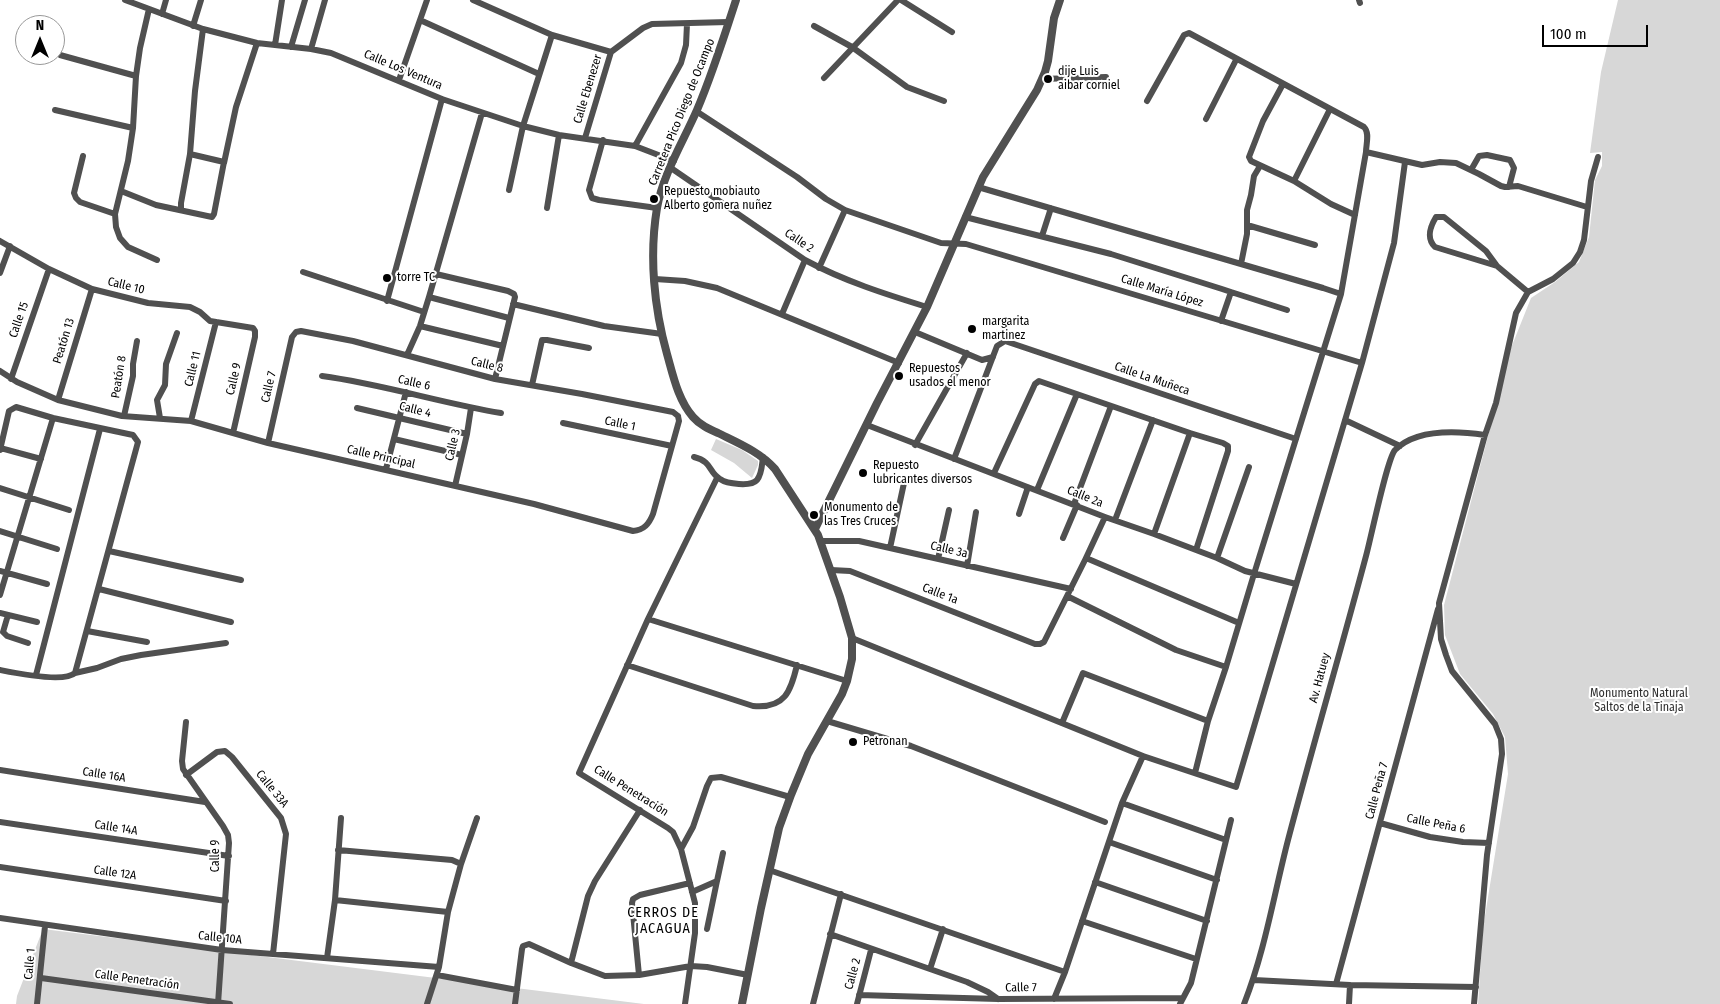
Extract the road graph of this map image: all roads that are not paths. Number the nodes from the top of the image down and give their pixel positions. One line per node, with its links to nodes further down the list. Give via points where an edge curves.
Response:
1 (125, 0): 12 (street, Calle Los Ventura)
2 (166, 0): 13 (street)
3 (201, 0): 17 (street)
4 (282, 0): 23 (street)
5 (305, 0): 24 (street)
6 (325, 0): 25 (street)
7 (427, 0): 14 (street)
8 (473, 0): 21 (street)
9 (736, 0): 15 (street, Carretera Pico Diego de Ocampo)
10 (900, 0): 20 (street); 26 (street)
11 (1060, 0): 34 (street)
12 (148, 8): 13 (street, Calle Los Ventura); 31 (street)
13 (162, 14): 17 (street, Calle Los Ventura)
14 (420, 20): 30 (street); 35 (street)
15 (728, 22): 16 (street, Calle Ebenezer); 42 (street, Carretera Pico Diego de Ocampo)
16 (687, 24): 27 (street, Calle Ebenezer, via 646,26); 50 (street, via 681,63)
17 (193, 26): 19 (street, Calle Los Ventura)
18 (814, 26): 26 (street)
19 (203, 29): 22 (street, Calle Los Ventura); 52 (street)
20 (952, 32)
21 (552, 35): 27 (street); 30 (street)
22 (257, 43): 23 (street, Calle Los Ventura); 56 (street, via 236,106)
23 (275, 45): 24 (street, Calle Los Ventura)
24 (291, 46): 25 (street, Calle Los Ventura)
25 (311, 48): 35 (street, Calle Los Ventura, via 344,56)
26 (852, 48): 33 (street); 38 (street, via 907,87)
27 (611, 52): 48 (street, Calle Ebenezer)
28 (65, 56): 31 (street)
29 (1236, 60): 36 (street); 39 (street, via 1186,33); 44 (street)
30 (539, 74): 45 (street)
31 (136, 76): 46 (street)
32 (1106, 77): 34 (street)
33 (824, 78)
34 (1042, 79): 61 (street)
35 (399, 80): 37 (street, Calle Los Ventura)
36 (1283, 84): 40 (street); 58 (street, via 1250,154 1251,161)
37 (442, 99): 43 (street, Calle Los Ventura); 95 (street)
38 (944, 101)
39 (1147, 101)
40 (1330, 109): 51 (street, via 1367,130); 60 (street)
41 (55, 110): 46 (street)
42 (696, 111): 57 (street, Carretera Pico Diego de Ocampo); 70 (street, Calle María López)
43 (482, 113): 45 (street, Calle Los Ventura); 88 (street)
44 (1206, 120)
45 (523, 126): 47 (street, Calle Los Ventura); 63 (street)
46 (133, 128): 64 (street)
47 (559, 135): 48 (street, Calle Los Ventura); 66 (street)
48 (585, 138): 49 (street, Calle Los Ventura)
49 (603, 140): 50 (street, Calle Los Ventura); 67 (street, via 589,190 592,198)
50 (636, 146): 57 (street, Calle Los Ventura)
51 (1366, 152): 55 (street); 72 (street)
52 (190, 154): 56 (street); 69 (street)
53 (83, 156): 71 (street, via 74,193 76,198)
54 (1598, 157): 65 (street, via 1590,181)
55 (1405, 162): 59 (street, via 1422,165 1448,162); 118 (street, via 1394,243)
56 (224, 163): 69 (street, via 213,216 210,218)
57 (672, 164): 67 (street, Carretera Pico Diego de Ocampo); 81 (street, Calle 2)
58 (1260, 166): 60 (street); 74 (street, via 1254,176)
59 (1470, 170): 62 (street, via 1493,183); 62 (street, via 1479,156 1510,160 1514,168)
60 (1294, 181): 72 (street)
61 (978, 187): 68 (street); 73 (street)
62 (1509, 187): 65 (street, via 1518,186)
63 (509, 190)
64 (121, 191): 69 (street); 71 (street)
65 (1587, 207): 92 (street, via 1580,252 1553,279)
66 (547, 208)
67 (657, 208): 89 (street, Carretera Pico Diego de Ocampo)
68 (1051, 208): 75 (street); 82 (street)
69 (181, 210)
70 (845, 210): 77 (street, Calle María López, via 941,243); 84 (street)
71 (115, 214): 80 (street, via 120,238 128,247)
72 (1355, 215): 93 (street)
73 (965, 217): 75 (street); 77 (street)
74 (1247, 226): 78 (street); 82 (street)
75 (1042, 236): 91 (street)
76 (0, 240): 79 (street, Calle 10)
77 (955, 244): 97 (street); 102 (street, Calle María López, via 966,244)
78 (1315, 245)
79 (10, 246): 85 (street, Calle 10); 87 (street)
80 (156, 260)
81 (805, 260): 84 (street, Calle 2); 100 (street)
82 (1241, 264): 93 (street)
83 (1497, 266): 83 (street, via 1435,247 1429,236 1436,217 1444,218 1486,251); 92 (street)
84 (819, 268): 97 (street, Calle 2, via 866,288)
85 (49, 269): 90 (street, Calle 10); 121 (street, Calle 15)
86 (303, 272): 95 (street)
87 (0, 273)
88 (436, 274): 94 (street); 96 (street, via 511,292 515,297)
89 (655, 279): 100 (street, via 717,288); 108 (street, Carretera Pico Diego de Ocampo)
90 (92, 289): 103 (street, Calle 10, via 140,302 190,307); 126 (street, Peatón 13)
91 (1231, 292): 98 (street); 102 (street)
92 (1528, 292): 146 (street, Calle Peña 7, via 1516,313 1496,403)
93 (1341, 294): 113 (street)
94 (429, 297): 99 (street); 101 (street)
95 (387, 300): 99 (street)
96 (513, 304): 101 (street); 108 (street, via 604,326)
97 (927, 307): 107 (street)
98 (1287, 310)
99 (424, 312): 104 (street)
100 (782, 314): 117 (street)
101 (510, 318): 111 (street)
102 (1221, 321): 113 (street, Calle María López)
103 (216, 322): 105 (street, Calle 10); 139 (street, Calle 11)
104 (420, 326): 111 (street); 115 (street)
105 (254, 330): 143 (street, Calle 9)
106 (177, 332): 135 (street, via 166,364 165,385 157,400)
107 (914, 332): 114 (street); 117 (street)
108 (662, 334): 130 (street, Carretera Pico Diego de Ocampo, via 676,384)
109 (292, 337): 115 (street, Calle 8, via 298,331 309,332); 149 (street, Calle 7)
110 (137, 341): 132 (street, Peatón 8)
111 (503, 346): 122 (street)
112 (589, 348): 123 (street, via 542,340)
113 (1323, 352): 118 (street, Calle María López); 148 (street)
114 (967, 353): 116 (street, via 982,360); 150 (street)
115 (407, 355): 122 (street, Calle 8)
116 (993, 357): 148 (street, Calle La Muñeca, via 1001,342 1010,341); 157 (street)
117 (899, 363): 141 (street)
118 (1362, 363): 138 (street)
119 (0, 371): 121 (street, Calle Principal)
120 (322, 376): 124 (street, Calle 6)
121 (11, 379): 126 (street, Calle Principal)
122 (495, 379): 123 (street, Calle 8)
123 (532, 385): 133 (street, Calle 8, via 673,412)
124 (406, 392): 129 (street, Calle 6); 136 (street)
125 (1077, 394): 127 (street); 161 (street, via 1042,381 1036,382); 167 (street)
126 (58, 400): 132 (street, Calle Principal)
127 (1111, 406): 137 (street); 169 (street)
128 (357, 408): 136 (street, Calle 4)
129 (471, 408): 131 (street, Calle 6); 145 (street, Calle 3)
130 (688, 410): 133 (street); 156 (street, Carretera Pico Diego de Ocampo, via 702,425)
131 (501, 413)
132 (124, 416): 135 (street, Calle Principal)
133 (678, 416): 151 (street, Calle Principal)
134 (53, 418): 142 (street); 153 (street, via 13,407 9,411); 158 (street)
135 (160, 418): 139 (street, Calle Principal)
136 (400, 418): 145 (street, Calle 4); 147 (street)
137 (1153, 420): 144 (street); 175 (street)
138 (1345, 420): 152 (street); 195 (street)
139 (191, 421): 143 (street, Calle Principal)
140 (563, 423): 151 (street, Calle 1)
141 (867, 425): 150 (street, Calle 2a); 176 (street)
142 (100, 429): 185 (street, via 133,436 138,442); 217 (street)
143 (233, 433): 149 (street, Calle Principal)
144 (1190, 433): 178 (street); 184 (street, via 1226,444 1229,449)
145 (467, 434): 154 (street, Calle 3)
146 (1485, 435): 152 (street, via 1440,433); 200 (street, Calle Peña 7)
147 (394, 439): 154 (street); 160 (street)
148 (1296, 440): 192 (street)
149 (268, 443): 160 (street, Calle Principal)
150 (915, 445): 157 (street, Calle 2a)
151 (672, 446): 164 (street, Calle Principal, via 653,514 647,525 637,530)
152 (1400, 446): 277 (street, Av. Hatuey, via 1391,455)
153 (0, 449): 158 (street)
154 (462, 455): 164 (street, Calle 3)
155 (694, 457): 162 (street, via 706,463)
156 (763, 457): 162 (street, via 761,473 753,483 730,483); 176 (street, Carretera Pico Diego de Ocampo, via 775,469)
157 (954, 458): 161 (street, Calle 2a)
158 (41, 460): 168 (street)
159 (1249, 467): 187 (street)
160 (386, 470): 164 (street, Calle Principal)
161 (994, 474): 165 (street, Calle 2a)
162 (717, 478): 203 (street)
163 (904, 483): 182 (street)
164 (455, 486)
165 (1028, 487): 167 (street, Calle 2a); 173 (street)
166 (0, 488): 168 (street)
167 (1037, 490): 169 (street, Calle 2a)
168 (29, 498): 170 (street); 179 (street)
169 (1075, 505): 174 (street, Calle 2a); 180 (street)
170 (69, 510)
171 (949, 510): 188 (street)
172 (976, 512): 189 (street)
173 (1019, 514)
174 (1105, 517): 175 (street, Calle 2a); 186 (street)
175 (1115, 520): 178 (street, Calle 2a)
176 (816, 529): 181 (street, Carretera Pico Diego de Ocampo)
177 (0, 531): 179 (street)
178 (1154, 534): 184 (street, Calle 2a)
179 (18, 537): 183 (street); 191 (street)
180 (1063, 538)
181 (821, 541): 182 (street, Calle 3a, via 860,541); 190 (street, Carretera Pico Diego de Ocampo)
182 (890, 548): 188 (street, Calle 3a)
183 (58, 549)
184 (1196, 550): 187 (street, Calle 2a)
185 (109, 551): 193 (street); 196 (street)
186 (1086, 558): 197 (street); 206 (street)
187 (1217, 558): 192 (street, Calle 2a)
188 (938, 559): 189 (street, Calle 3a)
189 (967, 566): 197 (street, Calle 3a)
190 (831, 570): 199 (street, Calle 1a, via 850,571 1035,644 1044,642); 208 (street, Carretera Pico Diego de Ocampo)
191 (4, 572): 194 (street); 198 (street)
192 (1254, 574): 195 (street, Calle 2a); 206 (street)
193 (241, 580)
194 (47, 584)
195 (1296, 584): 225 (street, via 1236,787)
196 (99, 589): 205 (street); 207 (street)
197 (1071, 589): 199 (street)
198 (0, 595)
199 (1067, 596): 214 (street, via 1176,650)
200 (1439, 603): 236 (street, Calle Peña 7); 239 (street, via 1441,639 1452,670 1495,724 1501,739 1502,754)
201 (0, 613): 202 (street)
202 (8, 615): 204 (street); 210 (street, via 3,632)
203 (648, 619): 212 (street); 213 (street)
204 (36, 622)
205 (231, 622)
206 (1239, 623): 214 (street)
207 (87, 631): 209 (street); 216 (street)
208 (852, 638): 218 (street, Carretera Pico Diego de Ocampo); 222 (street)
209 (147, 642)
210 (28, 643)
211 (226, 643): 216 (street, via 141,655)
212 (627, 665): 213 (street, via 764,707 775,704 792,688); 230 (street, Calle Penetración, via 579,773)
213 (797, 665): 218 (street)
214 (1226, 667): 220 (street)
215 (0, 670): 217 (street)
216 (75, 673): 217 (street, via 67,677)
217 (36, 675)
218 (847, 681): 219 (street, Carretera Pico Diego de Ocampo)
219 (827, 721): 227 (street, Carretera Pico Diego de Ocampo, via 808,754); 235 (street, via 911,746)
220 (1208, 721): 222 (street, via 1082,674); 225 (street)
221 (186, 722): 226 (street, Calle 9, via 182,761)
222 (1062, 723): 223 (street)
223 (1142, 756): 225 (street); 229 (street)
224 (0, 770): 228 (street, Calle 16A)
225 (1195, 773)
226 (186, 776): 228 (street, Calle 9); 265 (street, Calle 33A, via 217,752 225,751 284,826 286,834)
227 (790, 797): 240 (street, via 722,777 711,778); 246 (street, Carretera Pico Diego de Ocampo)
228 (204, 802): 243 (street, Calle 9, via 228,835)
229 (1122, 803): 237 (street); 238 (street)
230 (640, 810): 240 (street, Calle Penetración, via 673,832); 268 (street, via 592,888)
231 (341, 818): 241 (street)
232 (477, 818): 244 (street)
233 (1231, 820): 237 (street)
234 (0, 822): 243 (street, Calle 14A)
235 (1105, 822)
236 (1380, 823): 239 (street, Calle Peña 6, via 1430,837); 278 (street, Calle Peña 7)
237 (1226, 840): 247 (street)
238 (1109, 842): 247 (street); 249 (street)
239 (1489, 843): 280 (street)
240 (681, 849): 250 (street, Calle Penetración)
241 (338, 850): 244 (street, via 452,860); 253 (street)
242 (723, 853): 248 (street)
243 (229, 856): 254 (street, Calle 9)
244 (461, 864): 255 (street)
245 (0, 867): 254 (street, Calle 12A)
246 (769, 870): 252 (street); 275 (street, Carretera Pico Diego de Ocampo)
247 (1217, 880): 258 (street)
248 (716, 881): 251 (street); 260 (street)
249 (1095, 882): 257 (street); 258 (street)
250 (690, 883): 251 (street, Calle Penetración); 274 (street, via 633,899)
251 (692, 892): 269 (street, Calle Penetración, via 695,933)
252 (841, 894): 261 (street); 262 (street)
253 (335, 900): 255 (street); 266 (street)
254 (226, 901): 263 (street, Calle 9)
255 (448, 912): 270 (street)
256 (0, 918): 259 (street, Calle 10A)
257 (1082, 921): 267 (street); 272 (street)
258 (1207, 921): 267 (street)
259 (45, 926): 263 (street, Calle 10A); 276 (street, Calle 1)
260 (707, 929)
261 (943, 930): 271 (street); 272 (street)
262 (830, 934): 264 (street); 294 (street)
263 (222, 950): 265 (street, Calle 10A); 287 (street, Calle 9)
264 (871, 950): 271 (street); 282 (street, Calle 2)
265 (273, 954): 266 (street, Calle 10A)
266 (326, 958): 270 (street, Calle 10A)
267 (1196, 959): 286 (street, via 1191,983)
268 (571, 963): 274 (street, via 605,976); 281 (street, via 526,944 522,949)
269 (691, 966): 274 (street); 275 (street); 292 (street, Calle Penetración)
270 (439, 967): 273 (street)
271 (930, 969): 284 (street, via 968,982)
272 (1065, 972): 285 (street)
273 (437, 975): 281 (street); 290 (street)
274 (639, 975)
275 (748, 975): 293 (street, Carretera Pico Diego de Ocampo)
276 (41, 978): 287 (street, Calle Penetración); 288 (street, Calle 1)
277 (1254, 980): 278 (street); 297 (street, Av. Hatuey)
278 (1336, 984): 279 (street)
279 (1350, 986): 280 (street); 298 (street)
280 (1476, 986): 299 (street)
281 (517, 990): 291 (street)
282 (860, 995): 283 (street, Calle 7); 295 (street, Calle 2)
283 (898, 996): 284 (street, Calle 7); 296 (street)
284 (998, 999): 285 (street, Calle 7)
285 (1054, 999): 286 (street, Calle 7)
286 (1181, 1001)
287 (218, 1003): 289 (street, Calle Penetración)
288 (37, 1004)
289 (230, 1004)
290 (427, 1004)
291 (515, 1004)
292 (686, 1004)
293 (742, 1004)
294 (813, 1004)
295 (857, 1004)
296 (898, 1004)
297 (1244, 1004)
298 (1349, 1004)
299 (1474, 1004)

